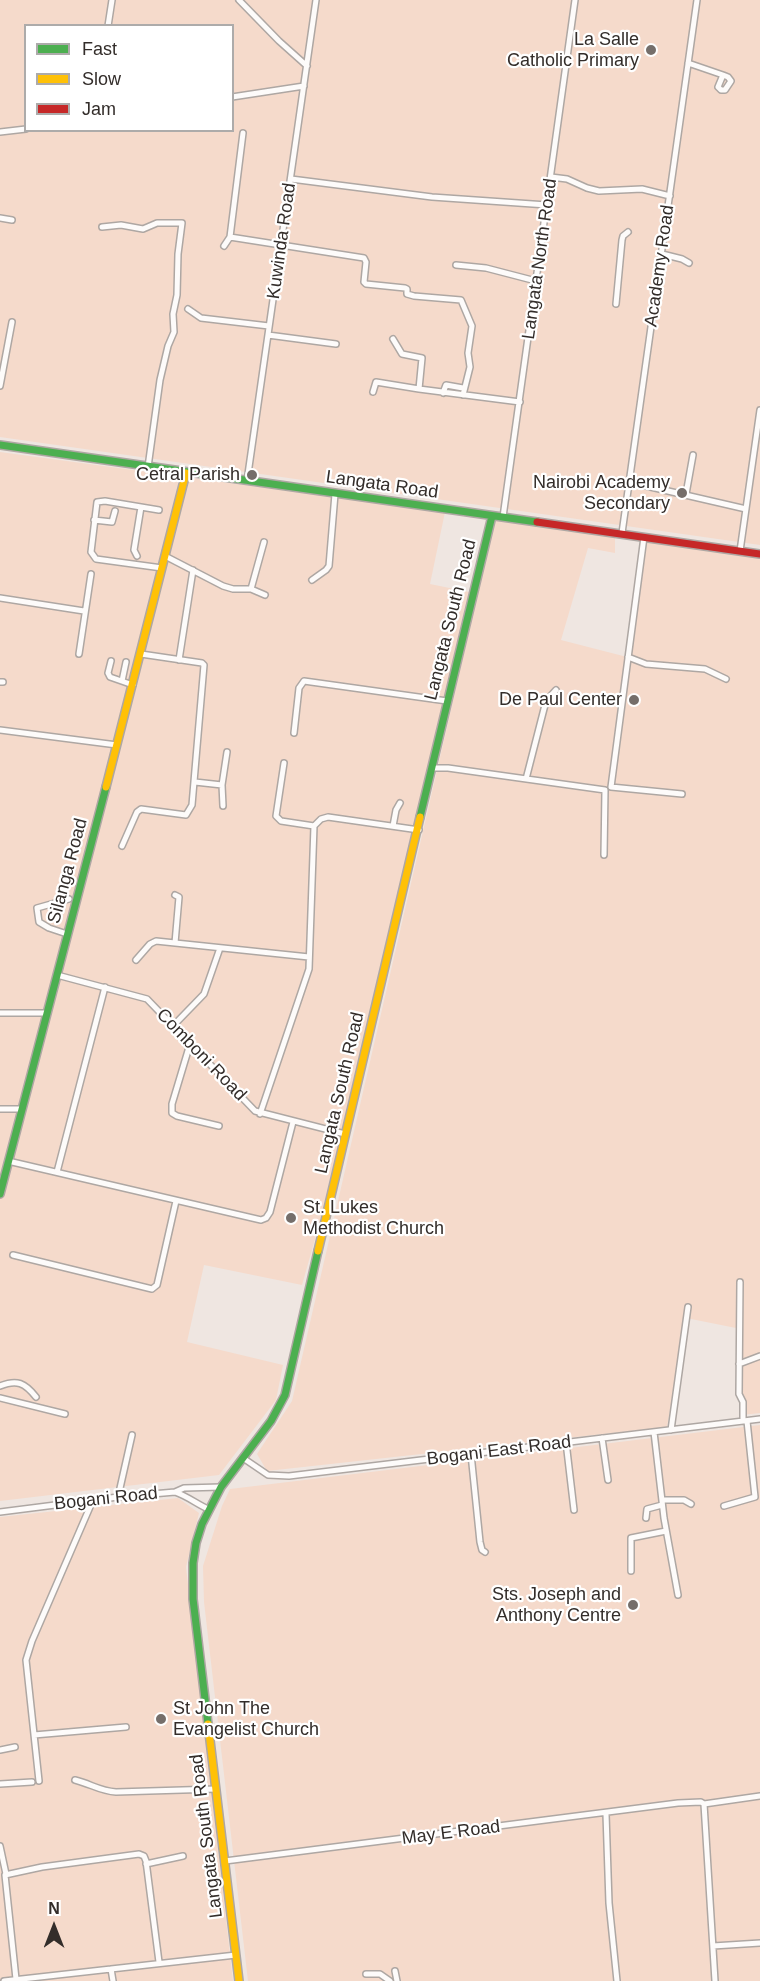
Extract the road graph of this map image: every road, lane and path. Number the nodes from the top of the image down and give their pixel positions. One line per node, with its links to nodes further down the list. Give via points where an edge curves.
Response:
1 (112, 0): 6 (street)
2 (239, 0): 8 (street)
3 (316, 0): 8 (street, Kuwinda Road)
4 (575, 0): 15 (street, Langata North Road)
5 (697, 0): 7 (street, Academy Road)
6 (108, 24)
7 (688, 63): 9 (street); 17 (street, Academy Road)
8 (306, 66): 10 (street, Kuwinda Road)
9 (723, 75)
10 (304, 86): 11 (street); 16 (street, Kuwinda Road)
11 (234, 96)
12 (24, 129): 13 (street)
13 (0, 132)
14 (243, 133): 23 (street)
15 (551, 177): 17 (street, via 599,191 636,188); 18 (street, Langata North Road)
16 (291, 179): 18 (street, via 432,197); 25 (street, Kuwinda Road)
17 (670, 196): 26 (street, Academy Road)
18 (547, 205): 29 (street, Langata North Road)
19 (0, 218): 20 (street)
20 (12, 220)
21 (102, 227): 45 (street, via 143,229 157,223 182,223 174,332 160,380)
22 (628, 232): 30 (street, via 622,240)
23 (230, 237): 24 (street); 25 (street)
24 (224, 246)
25 (281, 246): 33 (street, Kuwinda Road); 40 (street, via 364,258 366,284 405,288 407,294 414,296 461,300 472,326 470,368)
26 (662, 254): 27 (street); 48 (street, Academy Road)
27 (689, 263)
28 (456, 265): 29 (street)
29 (536, 281): 41 (street, Langata North Road)
30 (616, 304)
31 (188, 309): 33 (street, via 201,318)
32 (12, 322): 37 (street)
33 (269, 326): 34 (street, Kuwinda Road)
34 (268, 335): 36 (street); 47 (street, Kuwinda Road)
35 (393, 339): 38 (street, via 402,354 422,358)
36 (336, 344)
37 (0, 386)
38 (419, 389): 39 (street, via 376,382); 40 (street)
39 (373, 392)
40 (463, 392): 41 (street)
41 (520, 402): 56 (street, Langata North Road)
42 (760, 410): 52 (street)
43 (0, 445): 45 (street, Langata Road)
44 (693, 454): 50 (street)
45 (148, 467): 46 (street, Langata Road)
46 (186, 473): 47 (street, Langata Road); 64 (street, Silanga Road)
47 (247, 481): 49 (street, Langata Road)
48 (629, 482): 50 (street); 58 (street, Academy Road)
49 (335, 494): 55 (street, Langata Road); 68 (street, via 329,566)
50 (686, 494): 52 (street)
51 (141, 507): 53 (street); 57 (street, via 100,501 95,505); 63 (street, via 134,550)
52 (746, 509): 61 (street)
53 (159, 510)
54 (115, 511): 57 (street, via 112,522)
55 (492, 516): 56 (street, Langata Road); 83 (street, Langata South Road)
56 (503, 517): 58 (street, Langata Road)
57 (94, 520): 65 (street, via 94,558)
58 (622, 533): 59 (street, Langata Road)
59 (644, 537): 61 (street, Langata Road); 75 (street)
60 (264, 542): 69 (street)
61 (740, 551): 62 (street, Langata Road)
62 (760, 554)
63 (137, 556)
64 (165, 556): 65 (street, Silanga Road); 66 (street)
65 (162, 568): 74 (street, Silanga Road)
66 (193, 570): 69 (street, via 223,586); 76 (street)
67 (92, 574): 72 (street)
68 (312, 580)
69 (251, 589): 70 (street)
70 (265, 595)
71 (0, 598): 72 (street)
72 (84, 611): 73 (street)
73 (79, 654)
74 (141, 654): 76 (street); 81 (street, Silanga Road)
75 (628, 657): 79 (street, via 646,664 705,669); 93 (street, via 611,787)
76 (179, 660): 91 (street, via 202,663 205,668)
77 (111, 661): 80 (street, via 109,676)
78 (126, 662): 80 (street)
79 (726, 679)
80 (122, 681): 81 (street)
81 (133, 685): 86 (street, Silanga Road)
82 (556, 690): 90 (street, via 546,701)
83 (447, 701): 85 (street, via 304,681 299,688); 89 (street, Langata South Road)
84 (0, 730): 86 (street)
85 (294, 733)
86 (117, 745): 103 (street, Silanga Road)
87 (227, 752): 92 (street)
88 (284, 763): 96 (street, via 276,816)
89 (433, 768): 90 (street); 98 (street, Langata South Road)
90 (526, 779): 100 (street, via 605,790)
91 (195, 782): 92 (street); 99 (street, via 192,805 186,815 141,809 136,812)
92 (222, 785): 95 (street)
93 (682, 794)
94 (400, 802): 97 (street)
95 (223, 806)
96 (314, 826): 97 (street, via 328,817); 106 (street)
97 (393, 826): 98 (street)
98 (419, 830): 119 (street, Langata South Road)
99 (122, 846)
100 (604, 855)
101 (175, 895): 104 (street, via 179,897)
102 (69, 899): 103 (street, via 37,908 39,922)
103 (67, 934): 108 (street, Silanga Road)
104 (175, 943): 105 (street); 107 (street, via 153,942)
105 (220, 948): 106 (street); 112 (street, via 204,994)
106 (309, 957): 116 (street, via 309,969)
107 (136, 960)
108 (57, 975): 109 (street, Comboni Road); 111 (street, Silanga Road)
109 (105, 987): 112 (street, Comboni Road, via 146,998); 121 (street)
110 (0, 1012): 111 (street)
111 (47, 1013): 115 (street, Silanga Road)
112 (173, 1026): 113 (street, Comboni Road)
113 (190, 1044): 116 (street, Comboni Road); 118 (street, via 172,1113)
114 (0, 1109): 115 (street)
115 (22, 1109): 120 (street, Silanga Road)
116 (260, 1113): 117 (street, Comboni Road)
117 (293, 1122): 119 (street, Comboni Road); 123 (street, via 266,1218 253,1220)
118 (219, 1126)
119 (345, 1134): 141 (street, Langata South Road, via 285,1395)
120 (8, 1161): 121 (street); 122 (street, Silanga Road)
121 (57, 1172): 123 (street)
122 (0, 1194)
123 (176, 1201): 124 (street, via 155,1288)
124 (13, 1255)
125 (740, 1282): 128 (street)
126 (688, 1307): 135 (street)
127 (760, 1356): 128 (street)
128 (739, 1364): 134 (street, via 739,1394)
129 (0, 1386): 130 (street, via 18,1382 28,1386)
130 (36, 1397)
131 (0, 1398): 132 (street)
132 (65, 1414)
133 (760, 1419): 134 (street, Bogani East Road)
134 (745, 1421): 135 (street, Bogani East Road); 150 (street, via 755,1496)
135 (670, 1430): 136 (street, Bogani East Road)
136 (654, 1432): 138 (street, Bogani East Road); 148 (street)
137 (132, 1435): 145 (street)
138 (602, 1438): 139 (street, Bogani East Road); 142 (street)
139 (566, 1442): 140 (street, Bogani East Road); 153 (street)
140 (471, 1454): 141 (street, Bogani East Road, via 281,1477 264,1473); 157 (street, via 480,1542)
141 (243, 1458): 143 (street, Langata South Road)
142 (608, 1480)
143 (221, 1487): 144 (street, via 184,1488); 152 (street, Langata South Road)
144 (175, 1492): 145 (street, Bogani Road); 152 (street, Bogani Road)
145 (117, 1497): 146 (street, Bogani Road)
146 (93, 1500): 154 (street, Bogani Road); 161 (street, via 26,1656)
147 (647, 1500): 151 (street)
148 (662, 1503): 149 (street, via 684,1500); 151 (street); 156 (street)
149 (690, 1504)
150 (724, 1506)
151 (648, 1508): 155 (street)
152 (208, 1509): 168 (street, Langata South Road, via 196,1543 193,1587)
153 (574, 1510)
154 (0, 1512)
155 (646, 1518)
156 (666, 1531): 158 (street, via 631,1538); 159 (street)
157 (485, 1552)
158 (631, 1571)
159 (678, 1595)
160 (126, 1727): 161 (street)
161 (34, 1735): 165 (street)
162 (15, 1747): 163 (street)
163 (0, 1750)
164 (75, 1780): 168 (street, via 101,1791 116,1792)
165 (39, 1781)
166 (32, 1782): 167 (street)
167 (0, 1784)
168 (216, 1789): 174 (street, Langata South Road)
169 (760, 1796): 170 (street, May E Road)
170 (704, 1804): 171 (street, May E Road, via 696,1801); 178 (street)
171 (606, 1814): 174 (street, May E Road); 190 (street)
172 (0, 1846): 176 (street)
173 (183, 1856): 175 (street)
174 (225, 1861): 179 (street, Langata South Road)
175 (147, 1864): 176 (street, via 139,1854); 180 (street)
176 (6, 1874): 184 (street)
177 (760, 1943): 178 (street)
178 (713, 1946): 191 (street)
179 (236, 1954): 180 (street); 188 (street, Langata South Road)
180 (159, 1962): 181 (street)
181 (111, 1969): 184 (street); 187 (street)
182 (395, 1971): 189 (street)
183 (366, 1974): 185 (street, via 380,1974)
184 (16, 1979): 186 (street)
185 (386, 1980)
186 (4, 1981)
187 (113, 1981)
188 (239, 1981)
189 (397, 1981)
190 (617, 1981)
191 (715, 1981): 192 (street)
192 (721, 1981)

